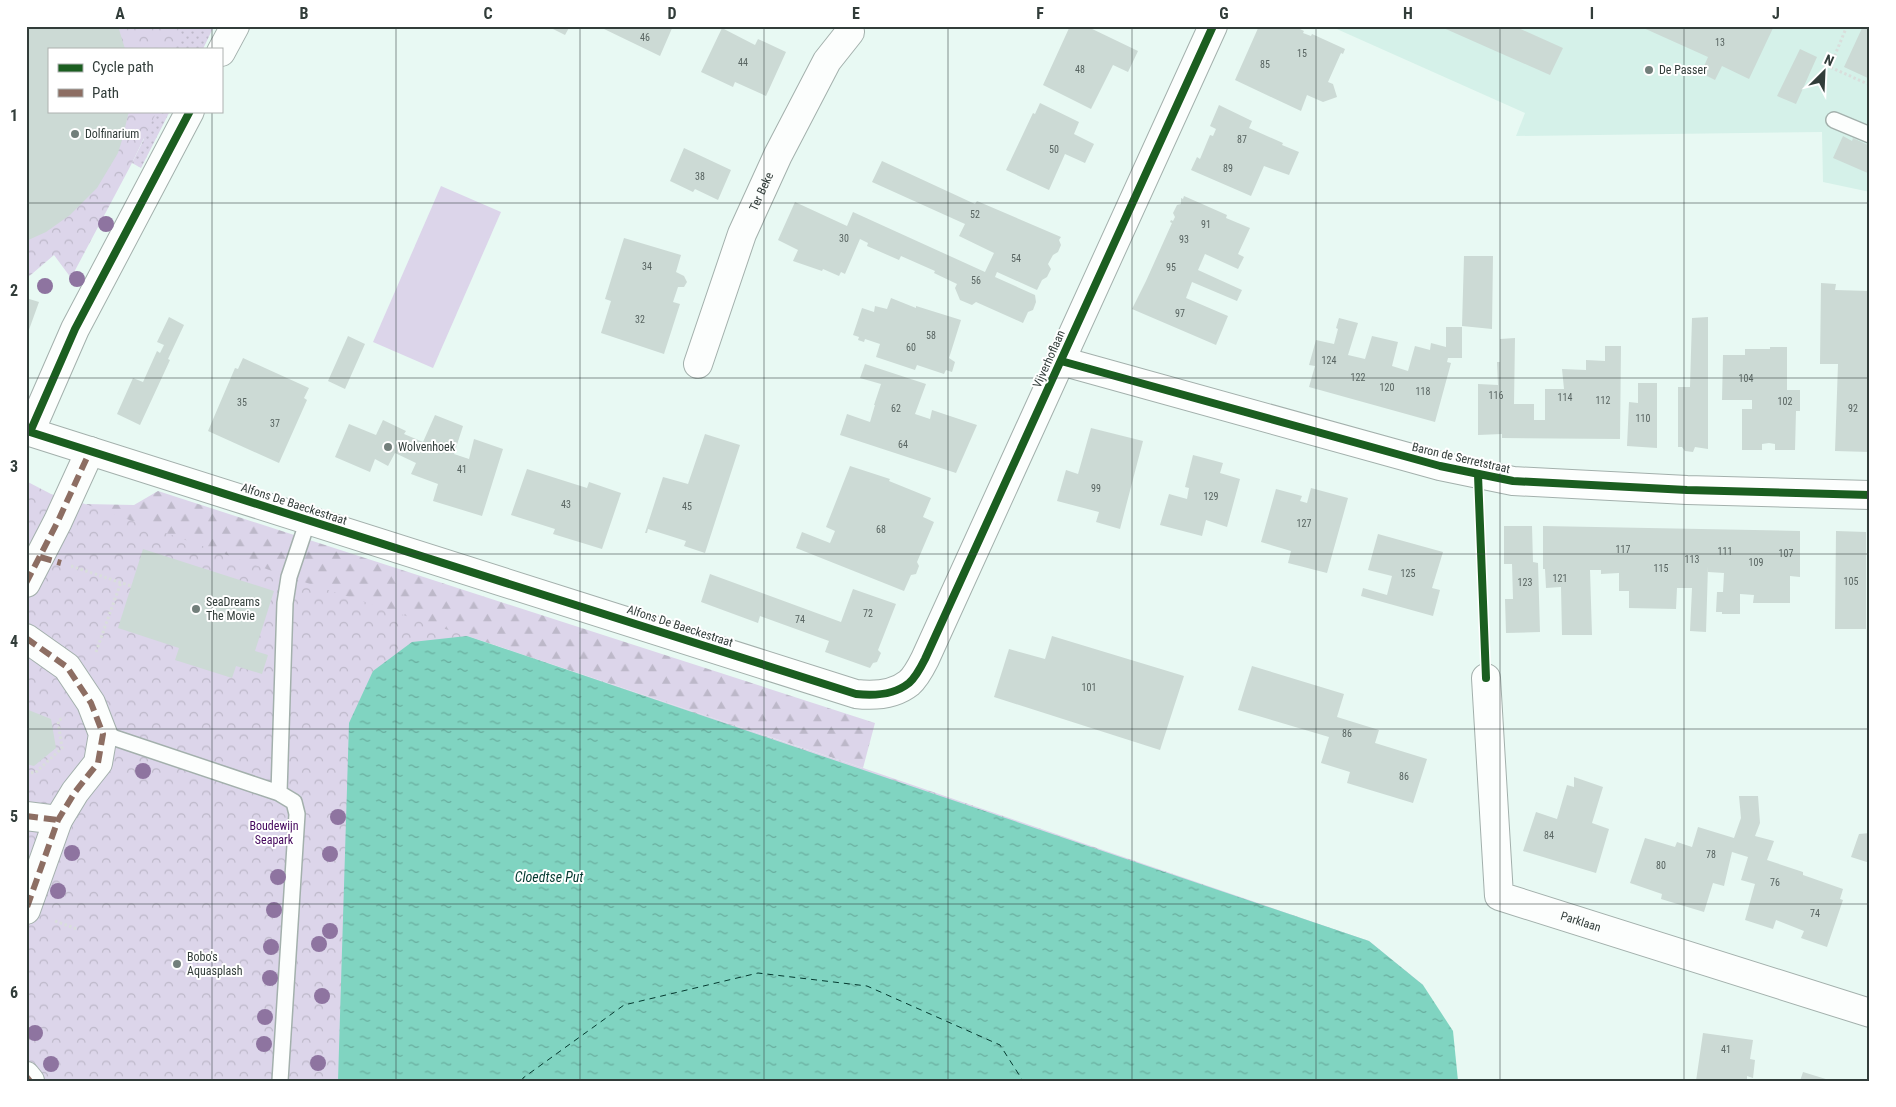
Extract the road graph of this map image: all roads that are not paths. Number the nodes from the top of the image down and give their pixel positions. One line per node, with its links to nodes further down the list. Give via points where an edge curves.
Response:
1 (235, 26): 4 (street)
2 (1213, 26): 8 (street, Vijverhoflaan)
3 (846, 28): 9 (street, Ter Beke, via 778,155 742,234)
4 (222, 50)
5 (189, 112): 10 (street, Alfons De Baeckestraat, via 75,329)
6 (1834, 120): 7 (lane)
7 (1870, 136)
8 (1061, 361): 12 (street, Baron de Serretstraat, via 1440,466 1513,481); 17 (street, Vijverhoflaan, via 925,659 910,682)
9 (698, 364)
10 (35, 397): 11 (street, Alfons De Baeckestraat, via 30,432)
11 (90, 451): 13 (street, Alfons De Baeckestraat); 14 (street, via 58,521 50,560)
12 (1870, 495)
13 (308, 520): 17 (street, Alfons De Baeckestraat, via 856,694 871,696); 19 (lane, via 289,577 285,603)
14 (26, 583)
15 (26, 638): 18 (street, via 67,667 91,703)
16 (1486, 678): 23 (street, Parklaan, via 1499,896)
17 (895, 691)
18 (103, 734): 19 (lane); 21 (street, via 98,763)
19 (279, 793): 26 (lane, via 294,802 296,814)
20 (26, 816): 21 (street)
21 (58, 820): 22 (street)
22 (26, 910)
23 (1870, 1013)
24 (26, 1076): 25 (street)
25 (30, 1081)
26 (280, 1081)

